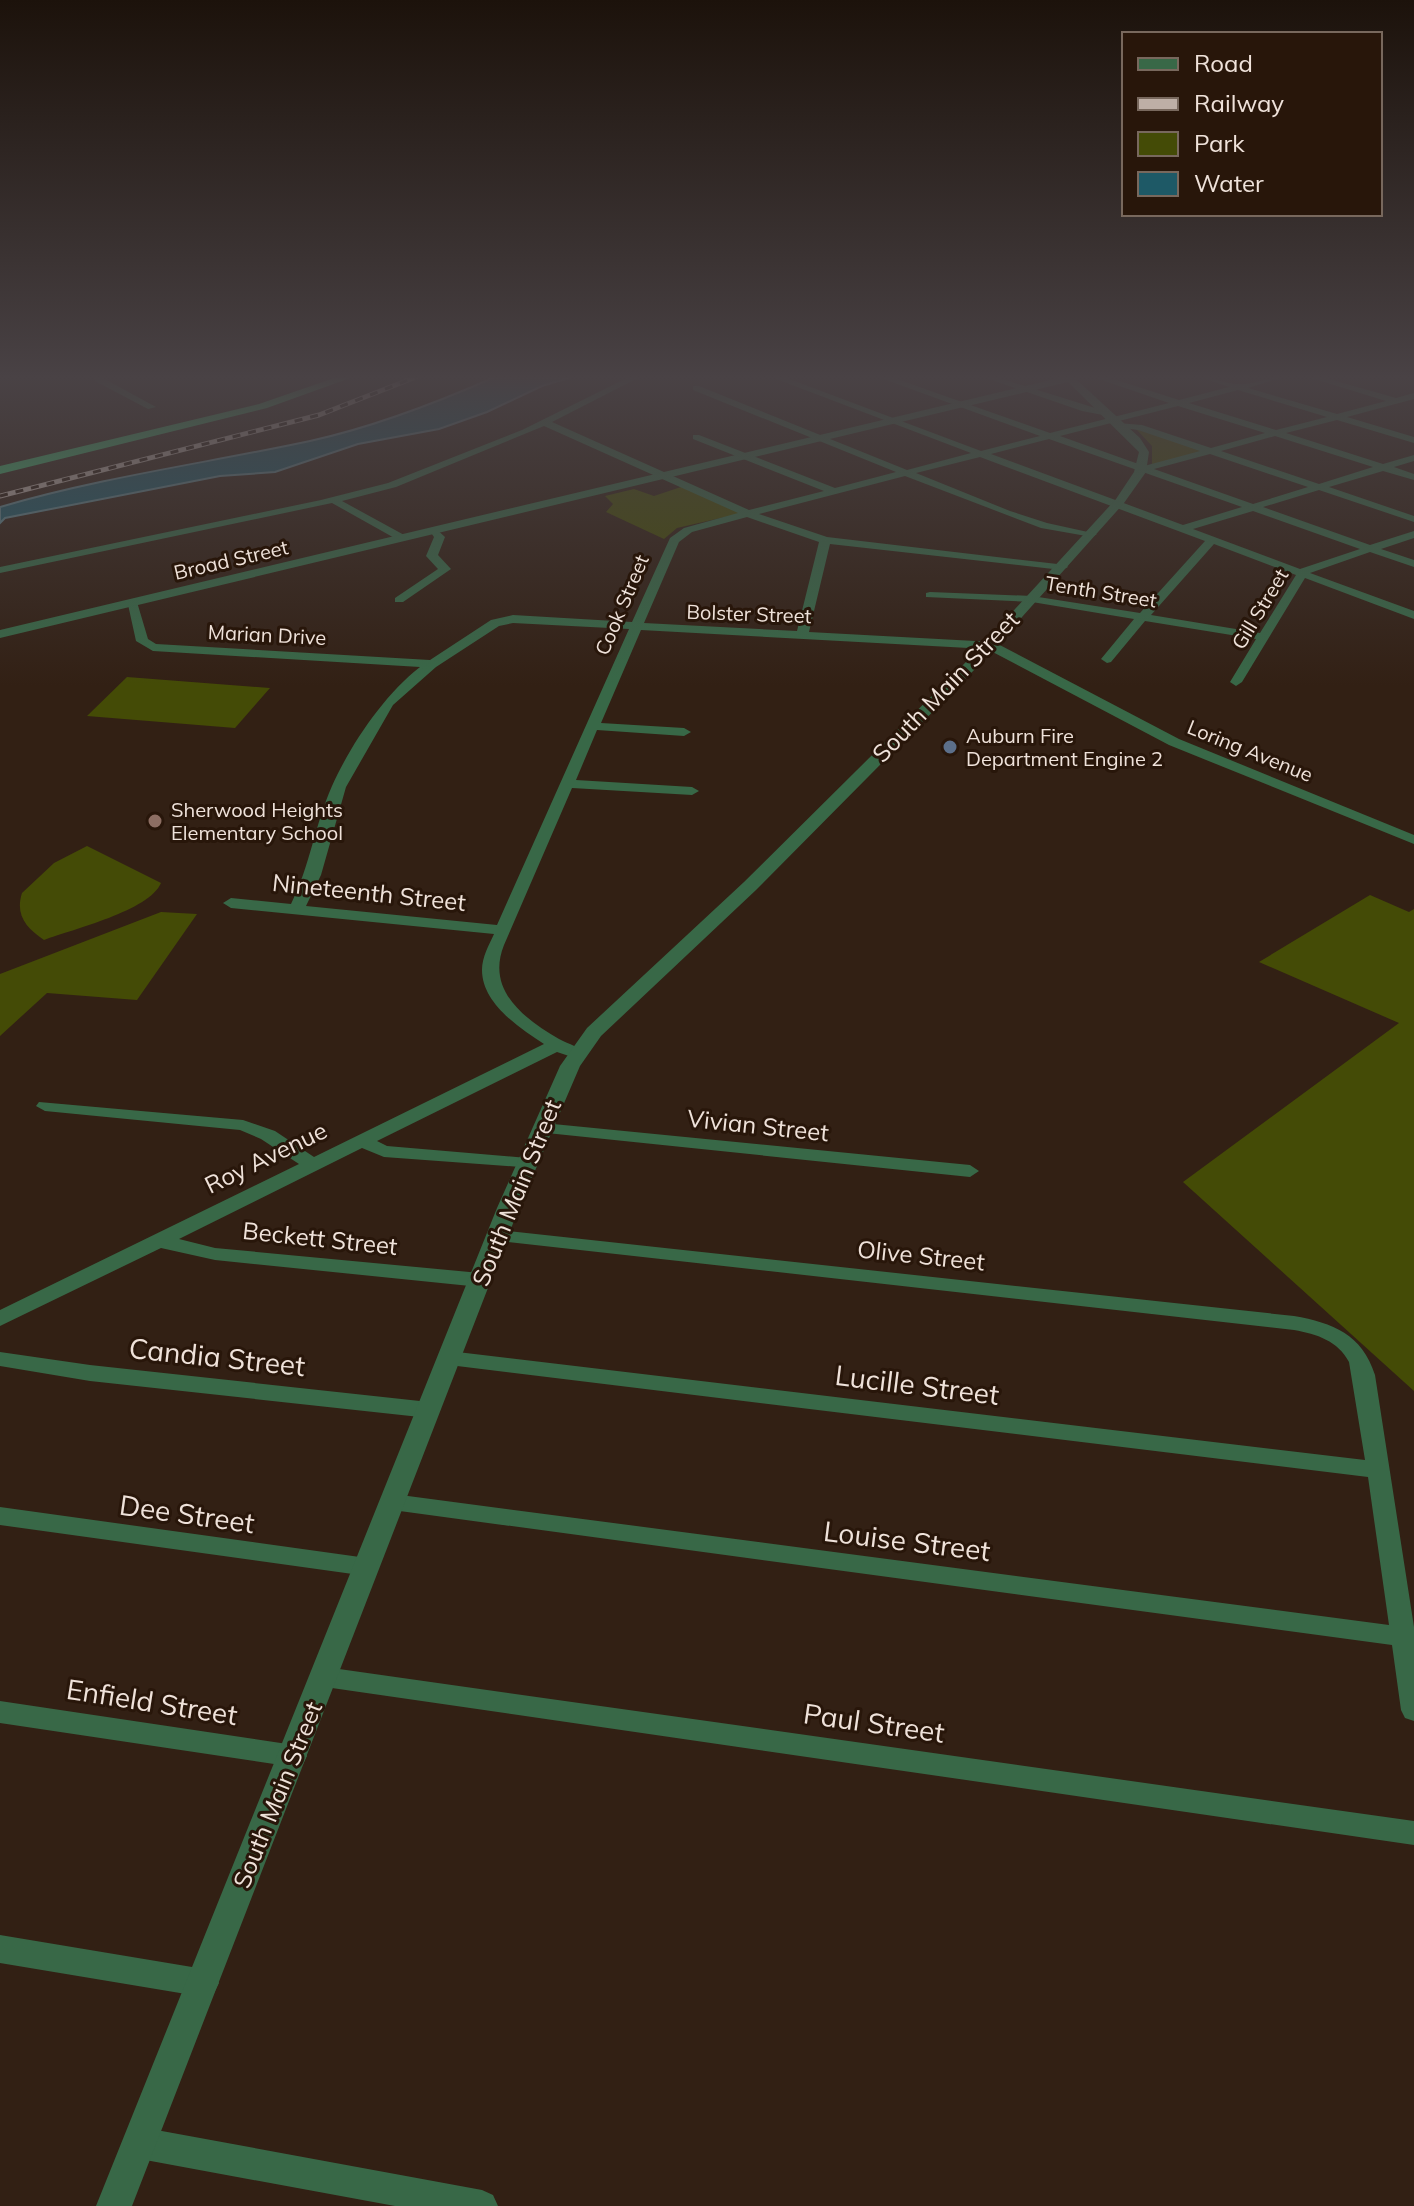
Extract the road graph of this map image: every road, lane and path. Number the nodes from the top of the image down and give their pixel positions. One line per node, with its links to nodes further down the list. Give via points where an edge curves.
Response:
1 (402, 480): 14 (street)
2 (647, 480): 20 (street, Broad Street)
3 (678, 480): 17 (street)
4 (804, 480): 13 (street)
5 (878, 480): 13 (street, Cook Street)
6 (925, 480): 21 (street, via 1033,523)
7 (1050, 480): 15 (street)
8 (1134, 480): 15 (street, South Main Street)
9 (1173, 480): 16 (street)
10 (1300, 480): 12 (street)
11 (1343, 480): 12 (street)
12 (1321, 487): 16 (street); 18 (street)
13 (833, 491): 17 (street, Cook Street)
14 (333, 500): 23 (street); 29 (street)
15 (1117, 505): 19 (street); 21 (street, South Main Street)
16 (1252, 507): 19 (street); 26 (street)
17 (748, 514): 24 (street); 37 (street, Cook Street, via 688,530 674,540)
18 (1414, 519)
19 (1182, 529): 25 (street)
20 (434, 530): 23 (street, Broad Street); 33 (street, via 440,537 432,556 445,569)
21 (1092, 534): 28 (street, South Main Street)
22 (1414, 534): 26 (street, Gill Street)
23 (402, 538): 34 (street, Broad Street)
24 (825, 540): 28 (street); 39 (street)
25 (1212, 540): 30 (street); 36 (street)
26 (1370, 548): 27 (street); 30 (street, Gill Street)
27 (1414, 564)
28 (1062, 567): 32 (street, South Main Street)
29 (0, 570)
30 (1305, 574): 35 (street); 40 (street, Gill Street)
31 (930, 595): 32 (street, Tenth Street)
32 (1032, 599): 36 (street, Tenth Street); 41 (street, South Main Street)
33 (399, 600)
34 (131, 602): 38 (street, Broad Street); 43 (street, Marian Drive, via 142,641 153,647)
35 (1414, 615)
36 (1143, 616): 40 (street, Tenth Street); 42 (street)
37 (635, 626): 39 (street, Bolster Street); 43 (street, Bolster Street, via 505,619); 45 (street, Cook Street)
38 (0, 634)
39 (802, 634): 41 (street, Bolster Street)
40 (1265, 637): 44 (street, Gill Street)
41 (990, 645): 49 (street, Loring Avenue, via 1174,742); 53 (street, South Main Street, via 750,886)
42 (1107, 659)
43 (432, 664): 51 (street, via 388,703 339,787 313,875)
44 (1236, 682)
45 (593, 726): 46 (street); 47 (street, Cook Street)
46 (684, 732)
47 (568, 784): 48 (street); 52 (street, Cook Street)
48 (692, 791)
49 (1414, 840)
50 (231, 903): 51 (street, Nineteenth Street)
51 (296, 911): 52 (street, Nineteenth Street)
52 (503, 930): 53 (street, Cook Street, via 491,963 491,984 508,1007)
53 (567, 1050): 55 (street, South Main Street); 56 (street, Roy Avenue)
54 (45, 1106): 57 (street, via 243,1125)
55 (543, 1128): 58 (street, South Main Street); 59 (street, Vivian Street)
56 (361, 1141): 57 (street, Roy Avenue); 58 (street, via 384,1151)
57 (312, 1164): 61 (street, Roy Avenue)
58 (527, 1164): 60 (street, South Main Street)
59 (970, 1171)
60 (498, 1236): 62 (street, South Main Street); 67 (street, Olive Street, via 1294,1323 1336,1334 1361,1362)
61 (156, 1240): 62 (street, Beckett Street, via 215,1254); 63 (street, Roy Avenue)
62 (480, 1280): 64 (street, South Main Street)
63 (0, 1319)
64 (449, 1358): 66 (street, South Main Street); 67 (street, Lucille Street)
65 (0, 1359): 66 (street, Candia Street)
66 (429, 1410): 68 (street, South Main Street)
67 (1378, 1470): 71 (street)
68 (393, 1503): 70 (street, South Main Street); 71 (street, Louise Street)
69 (0, 1516): 70 (street, Dee Street)
70 (367, 1567): 72 (street, South Main Street)
71 (1408, 1637): 73 (street)
72 (325, 1677): 75 (street, South Main Street); 76 (street, Paul Street)
73 (1414, 1710)
74 (0, 1712): 75 (street, Enfield Street)
75 (294, 1756): 78 (street, South Main Street)
76 (1414, 1833)
77 (0, 1949): 78 (street)
78 (204, 1983): 79 (street, South Main Street)
79 (140, 2143): 80 (street, South Main Street); 81 (street)
80 (114, 2206)
81 (482, 2206)

